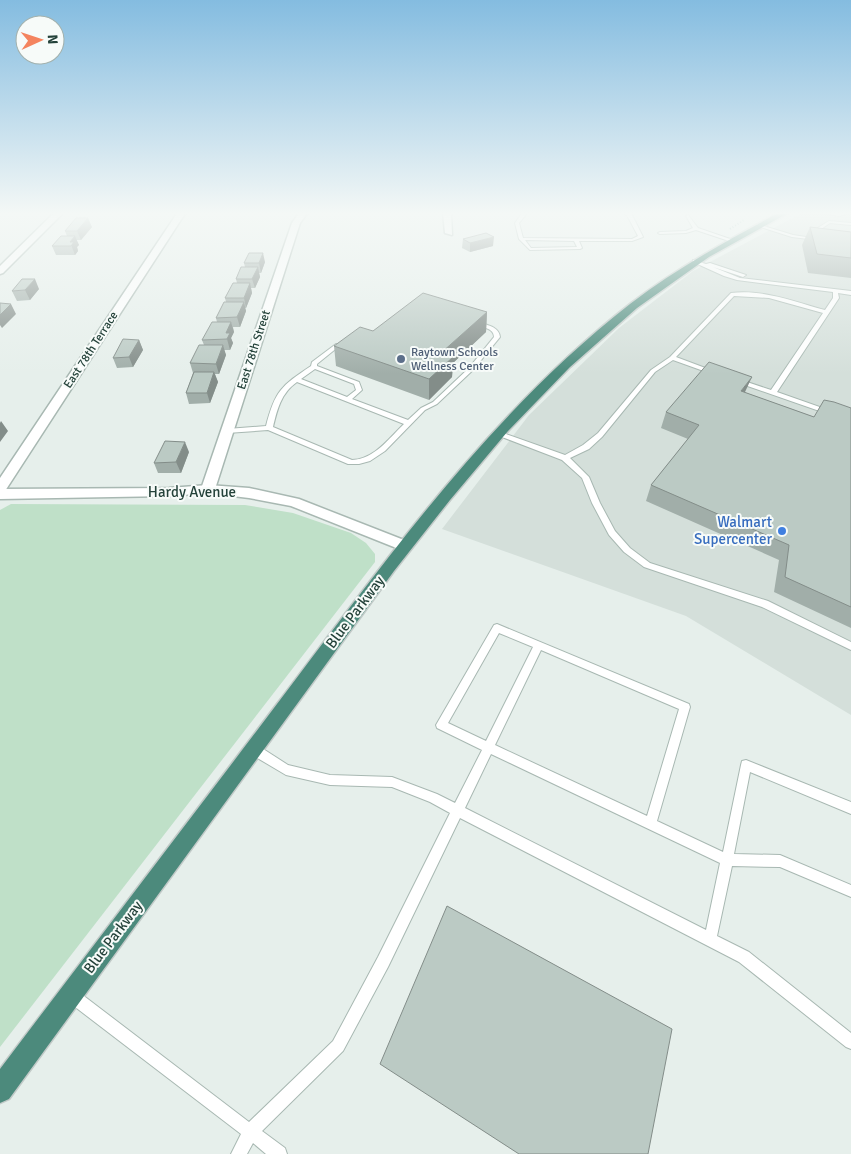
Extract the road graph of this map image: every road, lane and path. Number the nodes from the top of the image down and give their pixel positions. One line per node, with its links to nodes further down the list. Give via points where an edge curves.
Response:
1 (146, 266): 23 (street, East 78th Terrace)
2 (282, 266): 20 (street, East 78th Street)
3 (690, 266): 21 (highway, Blue Parkway, via 618,316 537,391)
4 (704, 266): 5 (lane, via 726,276)
5 (835, 291): 6 (lane); 7 (lane, via 836,298)
6 (851, 293)
7 (827, 312): 10 (lane, via 776,298 733,294); 15 (lane)
8 (476, 324): 18 (lane, via 494,329 497,337 472,369)
9 (336, 346): 11 (lane, via 314,363)
10 (672, 358): 12 (lane); 22 (lane, via 653,370 600,434 586,447)
11 (314, 367): 14 (lane); 16 (lane, via 358,383 359,390)
12 (721, 375)
13 (728, 378): 15 (lane)
14 (296, 379): 16 (lane); 19 (lane, via 286,385 277,399)
15 (773, 393): 17 (lane)
16 (348, 399): 18 (lane)
17 (851, 420)
18 (409, 423): 19 (lane, via 369,460 360,463)
19 (269, 428): 20 (lane)
20 (227, 432): 24 (street, East 78th Street)
21 (498, 434): 22 (lane); 26 (highway, Blue Parkway)
22 (565, 458): 28 (lane, via 585,477 612,533 647,565 765,604)
23 (0, 488)
24 (208, 489): 25 (street, Hardy Avenue); 26 (street, Hardy Avenue, via 294,502)
25 (0, 494)
26 (404, 546): 30 (highway, Blue Parkway)
27 (539, 645): 29 (lane); 29 (lane, via 496,628 441,725); 33 (lane, via 685,707)
28 (851, 646)
29 (488, 747): 32 (lane); 33 (lane)
30 (253, 749): 32 (lane, via 286,770 330,780 392,782); 37 (highway, Blue Parkway)
31 (851, 808): 34 (lane, via 746,765)
32 (456, 810): 36 (lane); 40 (lane, via 383,962 338,1046)
33 (650, 824): 34 (lane)
34 (727, 860): 35 (lane, via 780,861); 36 (lane)
35 (851, 891)
36 (710, 940): 38 (lane, via 744,957)
37 (70, 995): 39 (highway, Blue Parkway); 40 (lane)
38 (851, 1042)
39 (0, 1090)
40 (250, 1132): 41 (lane); 42 (lane)
41 (239, 1154)
42 (279, 1154)

